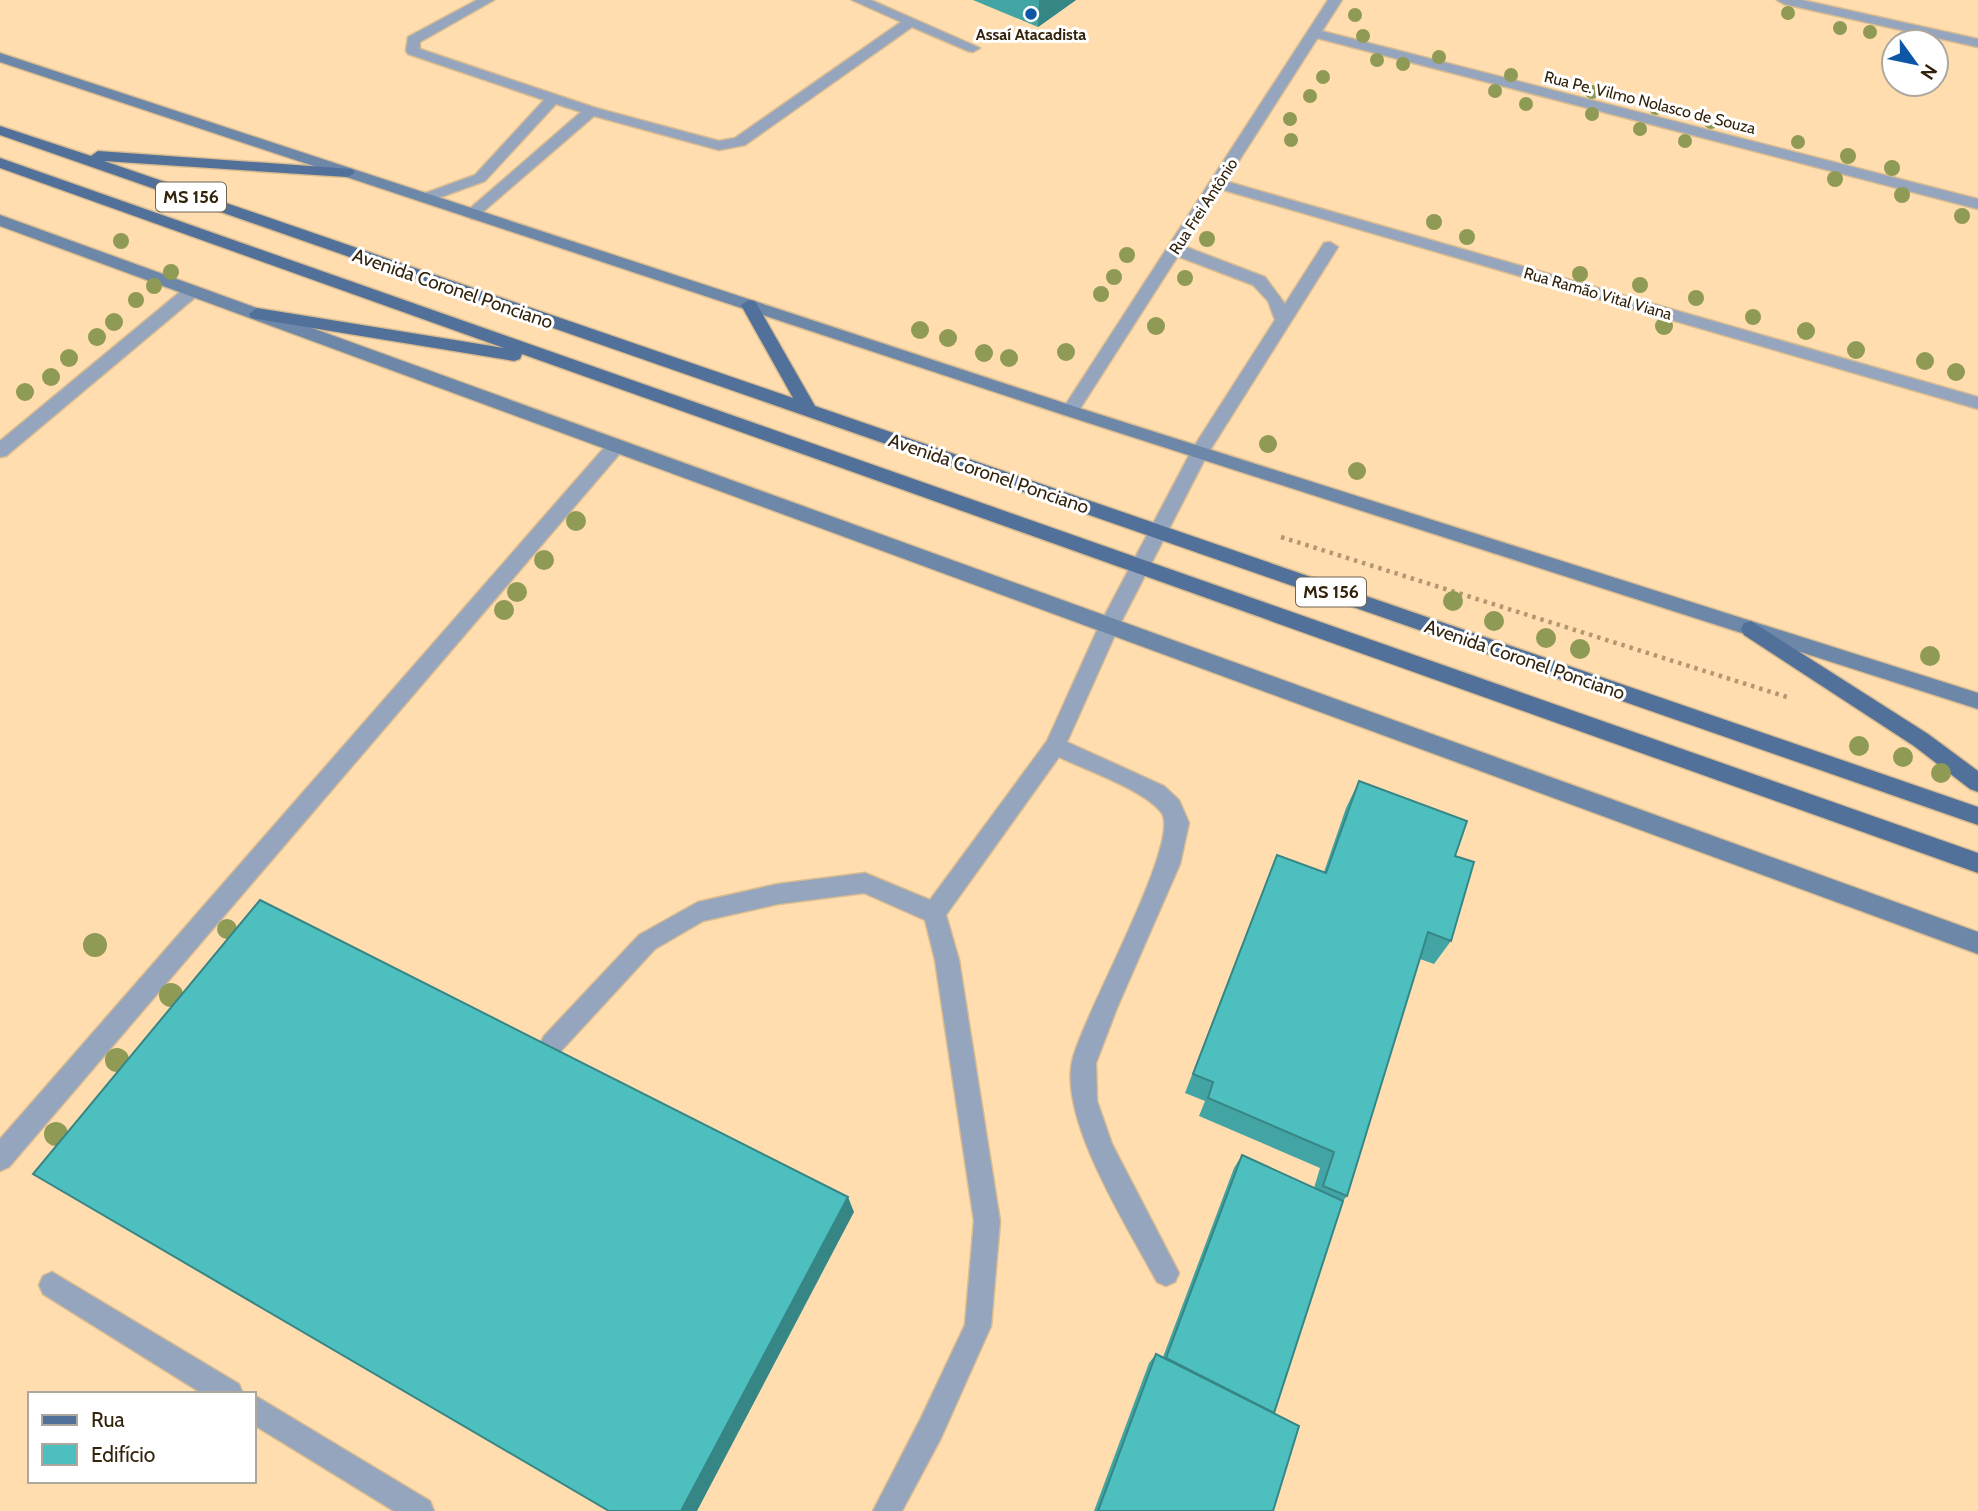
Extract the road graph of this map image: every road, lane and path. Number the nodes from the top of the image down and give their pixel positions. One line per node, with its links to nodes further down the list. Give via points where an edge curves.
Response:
1 (487, 0): 10 (street, via 413,40 413,51)
2 (859, 0): 5 (street)
3 (1335, 0): 6 (street, Rua Frei Antônio)
4 (1784, 0): 7 (street)
5 (910, 22): 8 (street); 11 (street, via 740,142 719,146)
6 (1314, 33): 16 (street, Rua Frei Antônio); 18 (street, Rua Pe. Vilmo Nolasco de Souza)
7 (1978, 43)
8 (972, 48)
9 (0, 57): 15 (main road)
10 (553, 98): 11 (street); 17 (street, via 480,178)
11 (591, 111): 19 (street)
12 (0, 131): 13 (main road, Avenida Coronel Ponciano / MS 156)
13 (67, 154): 15 (main road); 29 (main road, Avenida Coronel Ponciano / MS 156)
14 (0, 163): 27 (main road, Avenida Coronel Ponciano / MS 156)
15 (347, 172): 17 (main road)
16 (1218, 184): 22 (street, Rua Frei Antônio); 28 (street, Rua Ramão Vital Viana)
17 (425, 198): 19 (main road)
18 (1978, 204)
19 (472, 214): 24 (main road)
20 (0, 220): 23 (main road)
21 (1330, 247): 26 (street)
22 (1175, 249): 26 (street, via 1259,281 1275,299); 30 (street, Rua Frei Antônio)
23 (192, 290): 25 (main road); 32 (street)
24 (749, 305): 29 (main road); 30 (main road)
25 (257, 314): 27 (main road); 31 (main road)
26 (1283, 320): 33 (street)
27 (566, 363): 35 (main road)
28 (1978, 403)
29 (809, 411): 34 (main road, Avenida Coronel Ponciano / MS 156)
30 (1070, 411): 33 (main road)
31 (616, 446): 38 (main road); 48 (street)
32 (0, 451)
33 (1199, 453): 36 (street); 39 (main road)
34 (998, 476): 35 (main road, via 997,495); 36 (main road, Avenida Coronel Ponciano / MS 156)
35 (972, 507): 37 (main road)
36 (1159, 532): 37 (street); 43 (main road, Avenida Coronel Ponciano / MS 156)
37 (1139, 566): 38 (street); 44 (main road)
38 (1109, 626): 41 (street); 46 (main road)
39 (1751, 629): 40 (main road); 42 (main road, via 1921,740)
40 (1978, 701)
41 (1055, 746): 45 (street); 49 (street, via 1156,793 1171,807 1178,823 1169,864 1083,1063 1085,1101 1101,1149)
42 (1978, 783)
43 (1978, 816)
44 (1978, 863)
45 (934, 912): 47 (street, via 864,883 778,894 698,912 647,942); 54 (street, via 947,960 987,1221 978,1326)
46 (1978, 943)
47 (552, 1044)
48 (0, 1158)
49 (1166, 1273)
50 (52, 1285): 51 (street)
51 (226, 1392)
52 (256, 1410): 53 (street)
53 (420, 1511)
54 (887, 1511)

